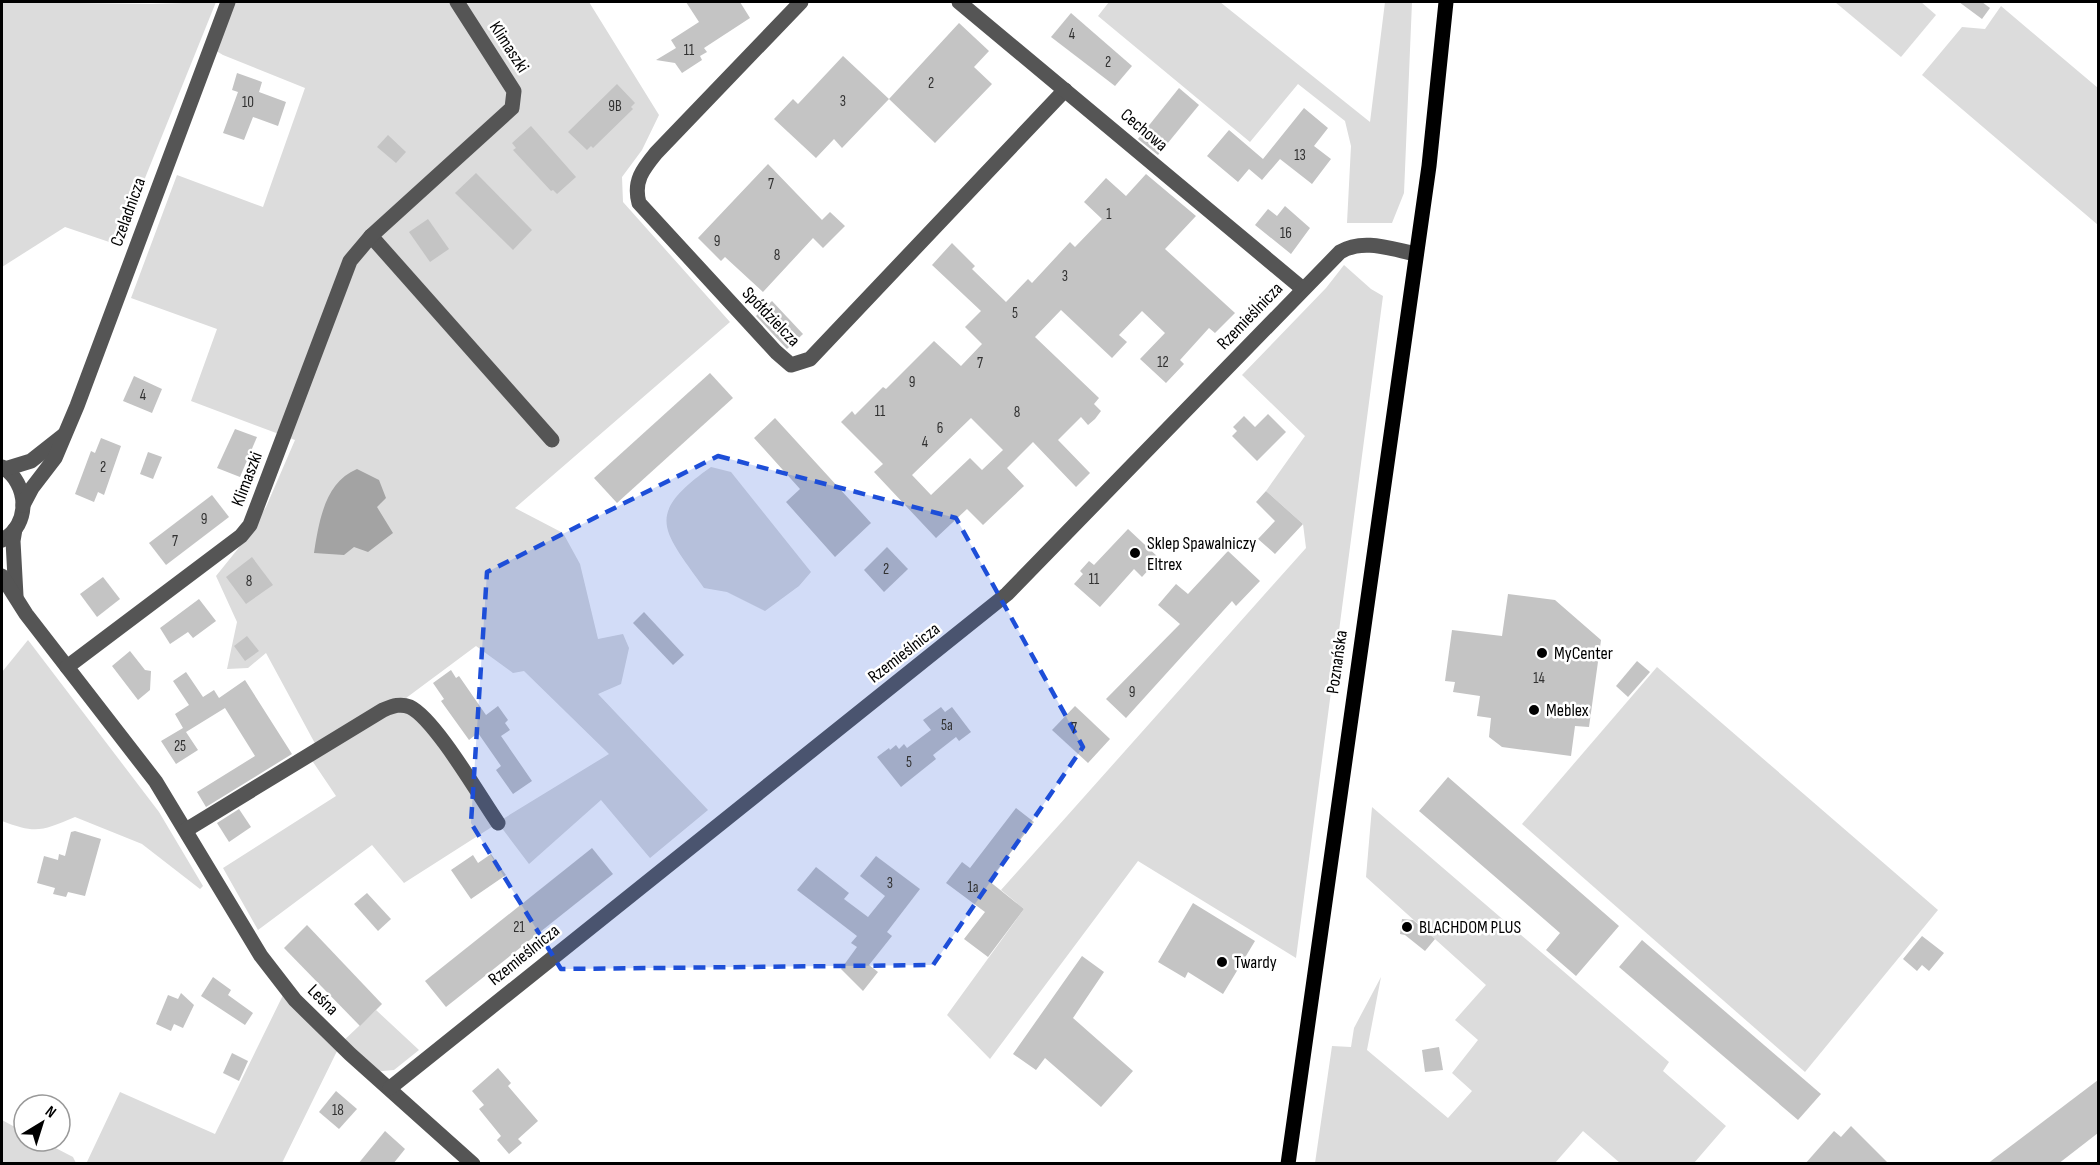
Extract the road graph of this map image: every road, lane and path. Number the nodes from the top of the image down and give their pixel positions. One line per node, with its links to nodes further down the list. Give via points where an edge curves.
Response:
1 (228, 2): 10 (street, Czeladnicza)
2 (457, 2): 7 (street, Klimaszki, via 514,91 512,108)
3 (801, 2): 6 (street, Spółdzielcza, via 656,153 640,172 635,190 639,203 791,365 810,360)
4 (959, 2): 6 (street, Cechowa)
5 (1446, 2): 8 (main road, Poznańska)
6 (1065, 90): 9 (street, Cechowa)
7 (371, 236): 11 (street); 18 (street, Klimaszki, via 350,261 250,525 241,536)
8 (1416, 254): 9 (street, Rzemieślnicza, via 1352,245); 23 (main road, Poznańska)
9 (1304, 289): 21 (street, Rzemieślnicza, via 1007,594)
10 (64, 435): 12 (street, via 31,461); 13 (street, Czeladnicza, via 55,458)
11 (552, 440)
12 (3, 468): 13 (street, via 18,483)
13 (23, 505): 14 (street, Czeladnicza)
14 (15, 529): 15 (street); 17 (street)
15 (2, 540)
16 (2, 576): 17 (street, Leśna)
17 (17, 598): 18 (street, Leśna)
18 (67, 667): 20 (street, Leśna, via 156,782)
19 (498, 823): 20 (street, via 427,720 410,707 398,704)
20 (186, 830): 21 (street, Leśna, via 261,956 295,1000)
21 (390, 1088): 22 (street, Leśna)
22 (473, 1164)
23 (1288, 1164)

